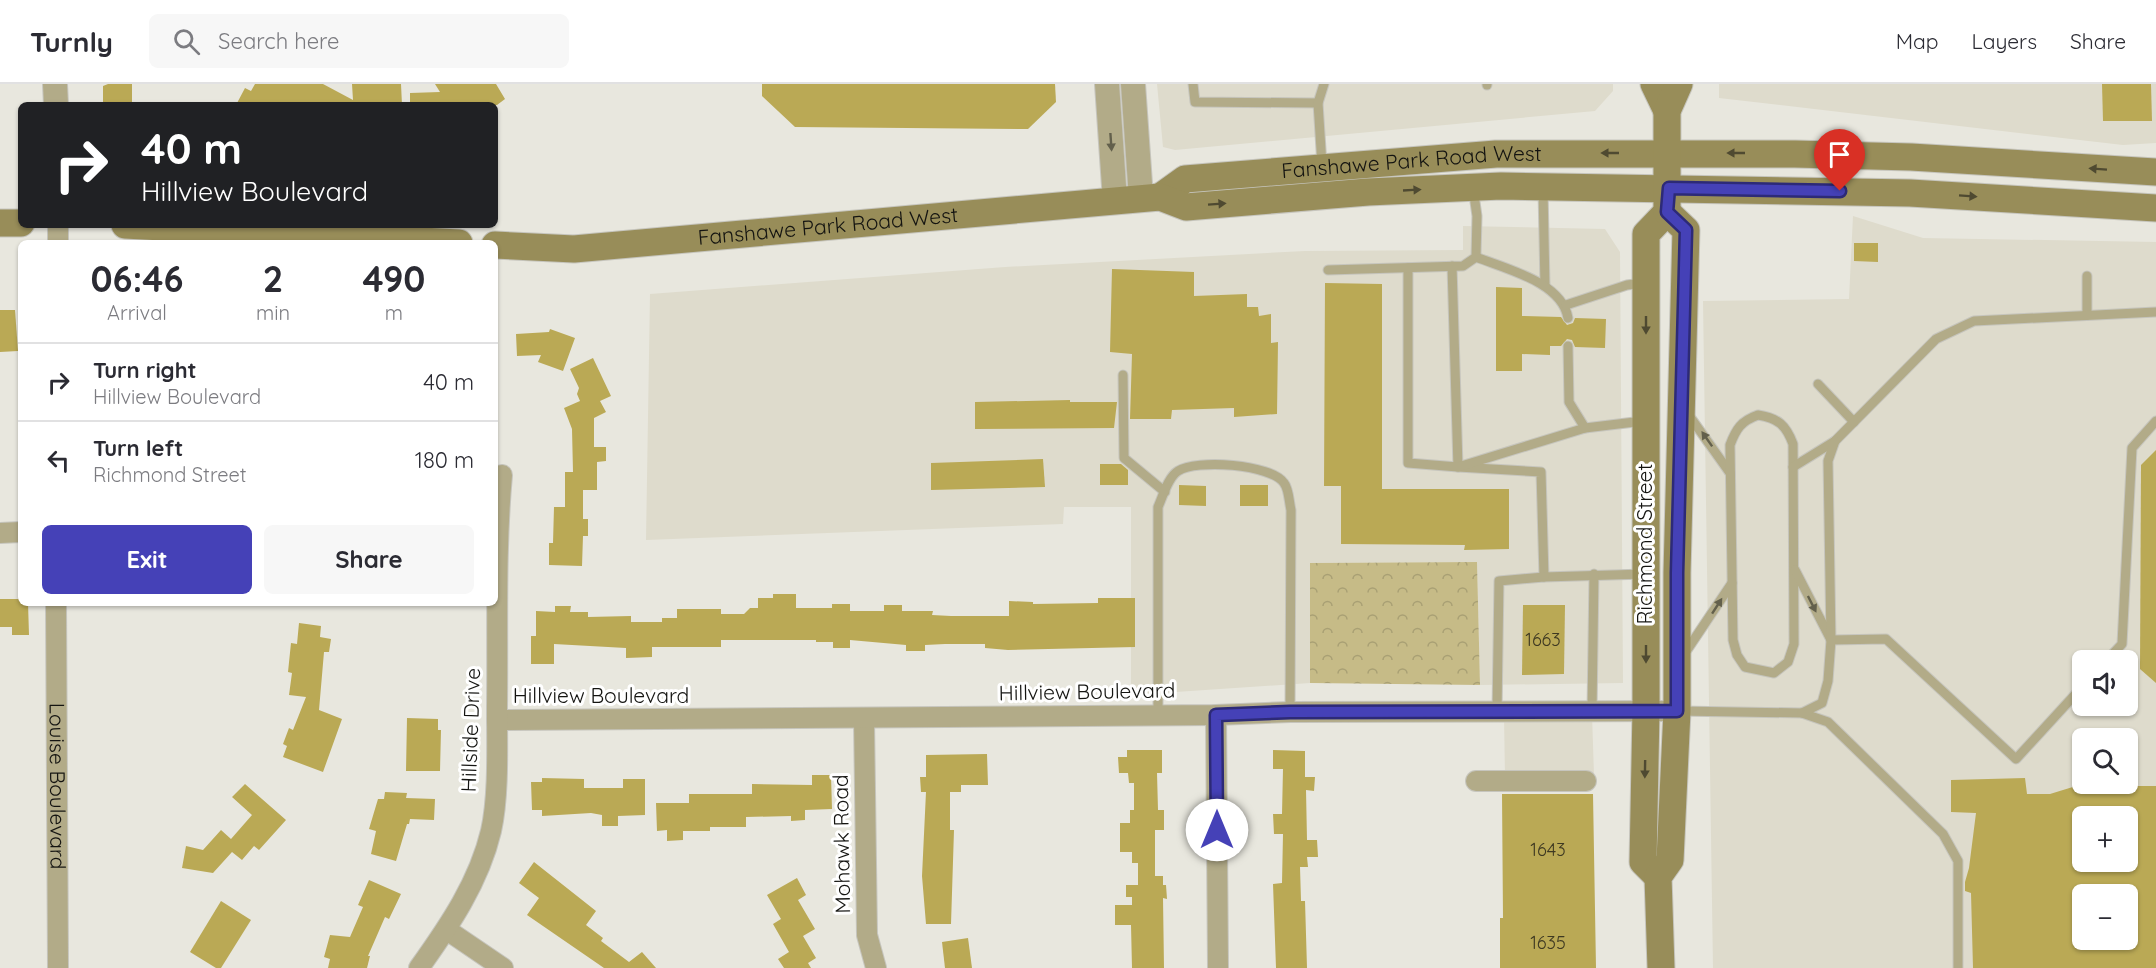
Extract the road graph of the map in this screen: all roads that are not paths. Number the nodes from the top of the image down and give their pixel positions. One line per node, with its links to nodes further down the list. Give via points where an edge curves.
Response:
1 (55, 84): 8 (street)
2 (1107, 84): 16 (street, one-way to 16)
3 (1133, 84): 16 (street)
4 (1193, 84): 9 (lane, via 1195,102)
5 (1324, 84): 9 (lane)
6 (1654, 84): 10 (main road)
7 (1679, 84): 10 (main road)
8 (56, 102)
9 (1318, 104): 12 (lane)
10 (1667, 111): 11 (main road)
11 (1668, 153): 12 (main road, Fanshawe Park Road West, one-way to 12, via 1496,154); 13 (main road, Fanshawe Park Road West, one-way to 11, via 1911,157); 17 (main road)
12 (1322, 169): 16 (main road, Fanshawe Park Road West, via 1185,180)
13 (2156, 172)
14 (1473, 186): 15 (main road, Fanshawe Park Road West); 16 (main road, Fanshawe Park Road West, one-way to 14, via 1186,207); 24 (lane)
15 (1543, 187): 17 (main road, Fanshawe Park Road West); 30 (lane)
16 (1139, 199): 23 (main road, Fanshawe Park Road West, via 574,249)
17 (1668, 200): 18 (main road, Fanshawe Park Road West, one-way to 18, via 1910,193); 29 (main road, Richmond Street, via 1646,234); 38 (main road, Richmond Street, via 1686,230)
18 (2156, 208)
19 (0, 223): 20 (main road)
20 (18, 223)
21 (181, 228): 22 (main road)
22 (403, 240)
23 (498, 245)
24 (1476, 256): 25 (lane, via 1463,266); 30 (lane)
25 (1452, 266): 26 (lane); 44 (lane)
26 (1408, 268): 27 (lane); 44 (lane, via 1408,464)
27 (1328, 270)
28 (2087, 276): 33 (lane)
29 (1646, 283): 31 (lane, via 1627,285); 39 (main road, Richmond Street, one-way to 39)
30 (1545, 286): 31 (lane)
31 (1566, 305): 34 (lane)
32 (2156, 312): 33 (lane)
33 (2087, 315): 41 (lane, via 1974,321 1936,339)
34 (1569, 318)
35 (1568, 346): 42 (lane, via 1569,402)
36 (1123, 375): 48 (lane, via 1124,458)
37 (1818, 384): 41 (lane)
38 (1682, 407): 46 (lane, one-way to 38); 61 (main road, Richmond Street)
39 (1645, 421): 42 (lane); 54 (main road, Richmond Street)
40 (2156, 421): 60 (lane, via 2132,448 2122,644)
41 (1854, 422): 43 (lane)
42 (1585, 428): 44 (lane)
43 (1835, 441): 45 (lane); 59 (lane, via 1828,461)
44 (1458, 467): 55 (lane, via 1541,472)
45 (1793, 467): 46 (lane, via 1793,444 1787,428 1773,417 1758,415 1744,420 1735,431 1730,445); 52 (lane)
46 (1730, 473): 56 (lane)
47 (502, 475): 49 (street, Hillside Drive)
48 (1165, 492): 67 (lane, via 1178,470 1198,466 1253,466 1269,471 1284,483 1291,510); 69 (lane, via 1158,507)
49 (498, 517)
50 (18, 532): 51 (street)
51 (0, 533)
52 (1794, 567): 56 (lane, via 1794,644 1788,662 1774,673 1745,667 1737,655); 59 (lane, one-way to 59)
53 (1594, 574): 54 (lane); 55 (lane); 63 (lane)
54 (1645, 574): 65 (main road, Richmond Street, one-way to 65)
55 (1544, 576): 64 (lane, via 1499,581)
56 (1732, 583): 61 (lane, one-way to 56)
57 (56, 606): 77 (street, Louise Boulevard)
58 (498, 606): 72 (street, Hillside Drive)
59 (1831, 640): 62 (lane, via 1886,639 2016,759); 68 (lane, via 1822,703)
60 (2116, 650)
61 (1678, 663): 66 (main road, Richmond Street)
62 (2072, 698)
63 (1592, 710): 64 (street, Hillview Boulevard); 65 (street, Hillview Boulevard)
64 (1497, 711): 67 (street, Hillview Boulevard)
65 (1646, 711): 66 (street, Hillview Boulevard); 75 (main road, Richmond Street, one-way to 75, via 1643,862)
66 (1677, 711): 68 (lane); 75 (main road, Richmond Street, via 1670,860)
67 (1290, 712): 70 (street, Hillview Boulevard)
68 (1802, 713): 83 (lane, via 1828,722 1943,834 1958,861)
69 (1158, 715): 70 (street, Hillview Boulevard); 71 (street, Hillview Boulevard)
70 (1216, 715): 81 (street)
71 (864, 719): 72 (street, Hillview Boulevard); 80 (street, Mohawk Road, via 867,935)
72 (497, 720): 76 (street, Hillside Drive, via 491,831 473,881)
73 (1476, 780): 74 (street)
74 (1586, 781)
75 (1658, 877): 82 (main road, Richmond Street)
76 (447, 930): 78 (street, Hillside Drive); 79 (street)
77 (57, 968)
78 (419, 968)
79 (503, 968)
80 (876, 968)
81 (1218, 968)
82 (1661, 968)
83 (1958, 968)

